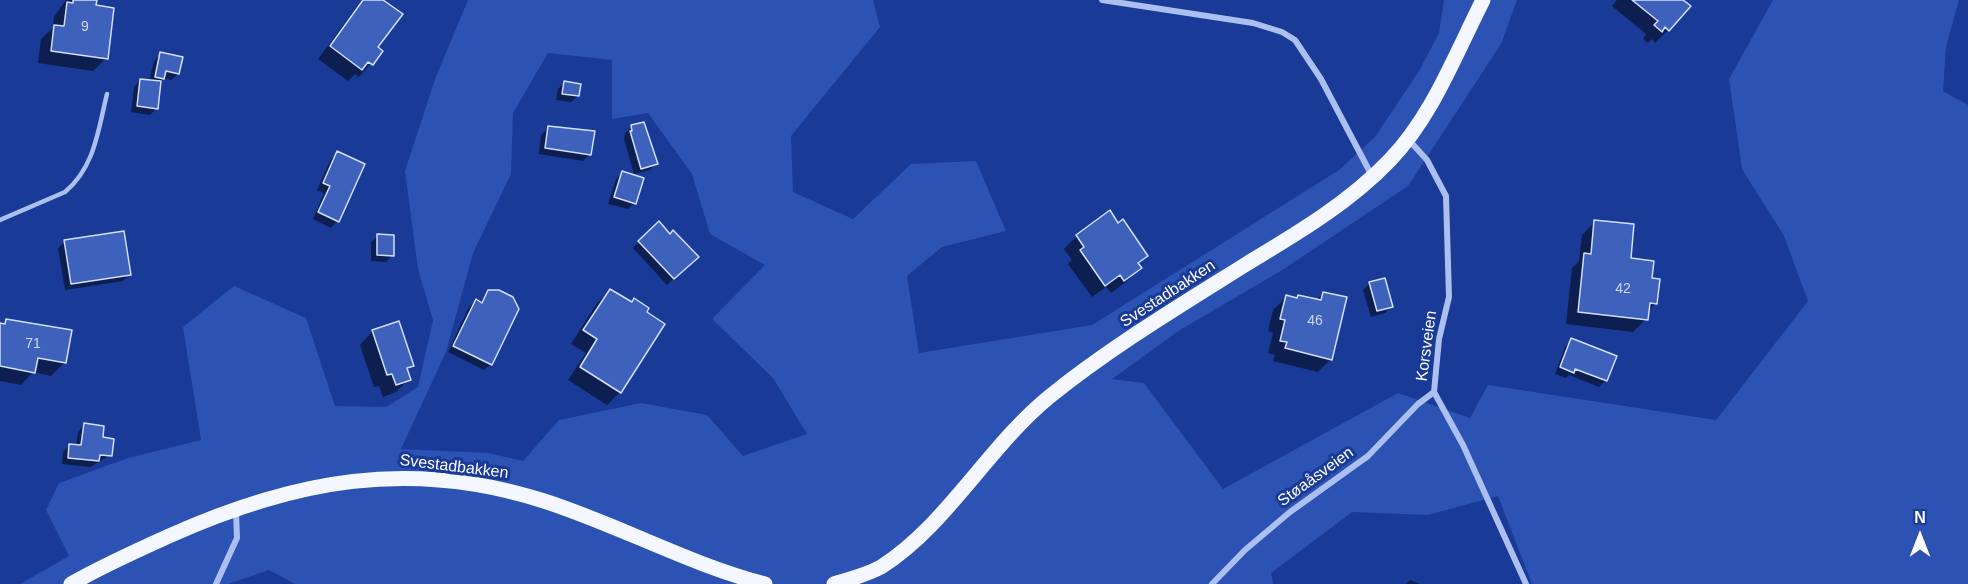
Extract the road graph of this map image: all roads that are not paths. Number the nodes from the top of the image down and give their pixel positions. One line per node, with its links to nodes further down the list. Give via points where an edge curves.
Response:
1 (1102, 0): 5 (street, via 1253,23 1296,40)
2 (1483, 0): 4 (main road, Svestadbakken, via 1435,98)
3 (107, 94): 6 (lane, via 93,155 74,185)
4 (1408, 139): 5 (main road, Svestadbakken); 7 (street, Korsveien, via 1427,159 1446,196 1449,297 1439,339)
5 (1373, 177): 12 (main road, Svestadbakken, via 1310,225 1073,379 1012,431 903,550 880,567)
6 (0, 220)
7 (1434, 392): 13 (street, Støaåsveien, via 1368,456 1290,512); 14 (street, Korsveien, via 1463,445)
8 (236, 508): 9 (main road, Svestadbakken, via 131,553); 10 (street, via 237,538); 11 (main road, Svestadbakken, via 334,482 388,477 494,488 544,500 722,573)
9 (71, 584)
10 (216, 584)
11 (765, 584)
12 (834, 584)
13 (1212, 584)
14 (1526, 584)

